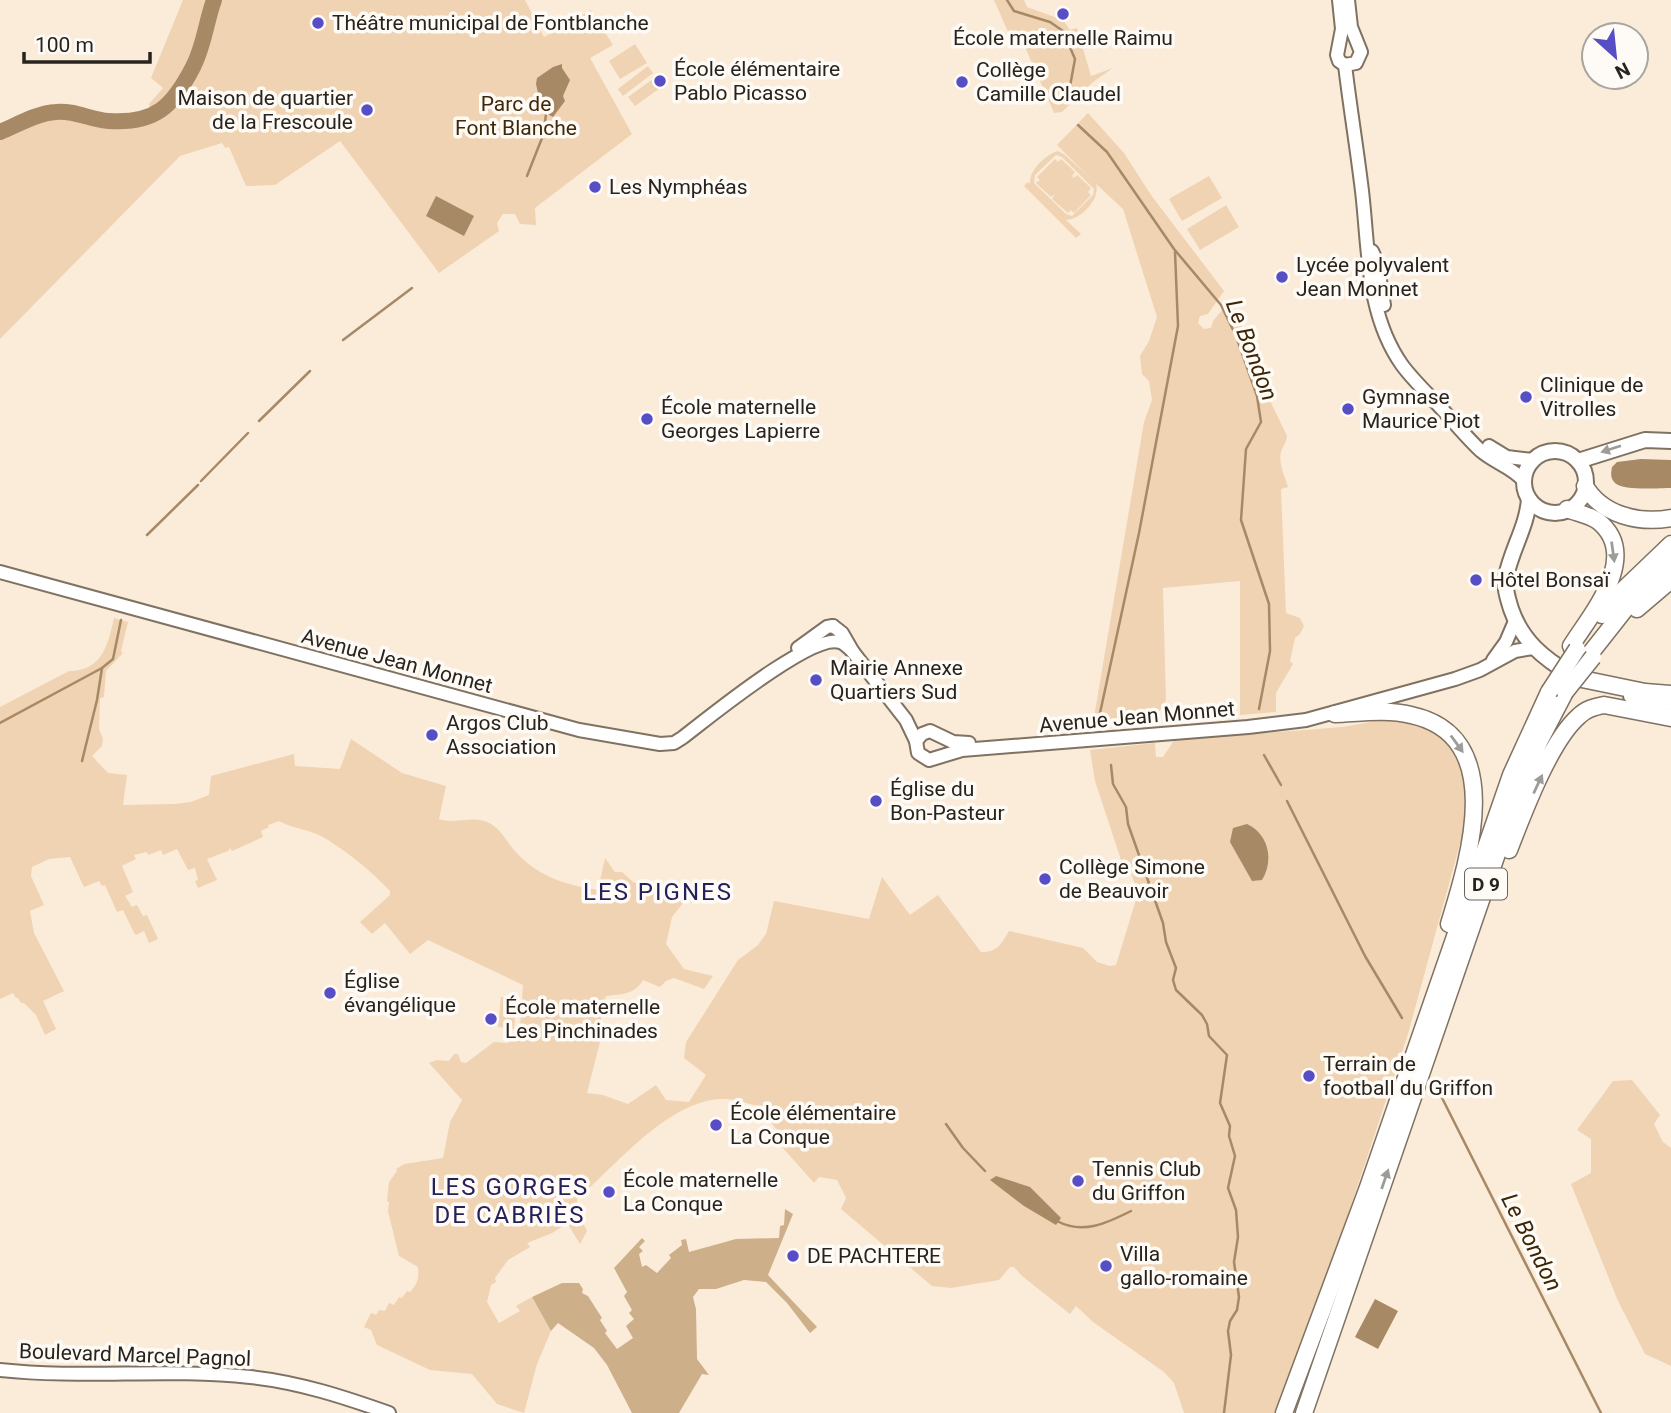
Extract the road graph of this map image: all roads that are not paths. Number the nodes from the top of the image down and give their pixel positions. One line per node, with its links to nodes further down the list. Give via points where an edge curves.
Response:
1 (1339, 0): 4 (street)
2 (1348, 0): 3 (street)
3 (1358, 46): 4 (street, via 1348,42); 5 (street, via 1359,60)
4 (1339, 47): 5 (street, via 1338,58)
5 (1345, 65): 6 (street, via 1368,240 1377,262 1385,315 1402,365)
6 (1440, 407): 8 (street, via 1496,452); 10 (street, via 1482,451)
7 (1671, 441): 9 (main road, one-way to 9, via 1645,440)
8 (1533, 460): 9 (main road, via 1560,451); 10 (main road)
9 (1578, 461): 11 (main road)
10 (1524, 481): 12 (main road)
11 (1585, 486): 13 (main road, via 1576,504); 14 (highway, via 1596,503 1610,511 1644,519)
12 (1529, 499): 13 (main road, via 1542,510); 19 (main road, via 1525,527 1506,576 1506,594)
13 (1567, 509): 25 (highway, one-way to 25, via 1598,522 1611,540 1614,556 1609,586)
14 (1671, 518)
15 (1671, 544): 25 (highway, D 9, via 1625,589)
16 (1671, 562): 25 (highway, D 9)
17 (0, 572): 27 (street, Avenue Jean Monnet, via 579,730 651,743 674,743)
18 (1671, 580): 25 (highway, D 9)
19 (1515, 621): 22 (main road); 26 (street)
20 (833, 626): 21 (street); 23 (street); 24 (street); 27 (street, Avenue Jean Monnet)
21 (840, 642): 23 (street, Avenue Jean Monnet); 24 (street)
22 (1533, 648): 26 (street, Avenue Jean Monnet); 28 (main road)
23 (808, 649): 27 (street, Avenue Jean Monnet)
24 (853, 652): 35 (street)
25 (1582, 652): 29 (highway); 29 (highway, D 9, bridge)
26 (1490, 663): 32 (street, Avenue Jean Monnet, via 1455,679)
27 (767, 674)
28 (1582, 679): 30 (highway); 31 (main road, via 1630,696)
29 (1555, 693): 38 (highway, D 9); 39 (highway, D 9, via 1512,760)
30 (1671, 694)
31 (1671, 703)
32 (1335, 714): 34 (street, Avenue Jean Monnet); 39 (highway, one-way to 39, via 1400,713 1436,723 1457,742 1474,783 1472,824 1458,892)
33 (1671, 718): 38 (highway, one-way to 33, via 1514,835 1568,728 1586,710 1604,705)
34 (1103, 735): 36 (street, Avenue Jean Monnet, via 961,744); 37 (street, Avenue Jean Monnet)
35 (921, 737): 36 (street, via 935,732); 37 (street, via 918,753 934,760)
36 (943, 738): 37 (street)
37 (942, 755)
38 (1421, 1074): 40 (highway, D 9, one-way to 38)
39 (1367, 1190): 40 (highway, D 9)
40 (1354, 1244): 43 (highway); 44 (highway, D 9); 45 (highway, D 9); 46 (highway)
41 (0, 1370): 42 (street, Boulevard Marcel Pagnol, via 251,1377 339,1395)
42 (389, 1413)
43 (1284, 1413)
44 (1290, 1413)
45 (1304, 1413)
46 (1312, 1413)

